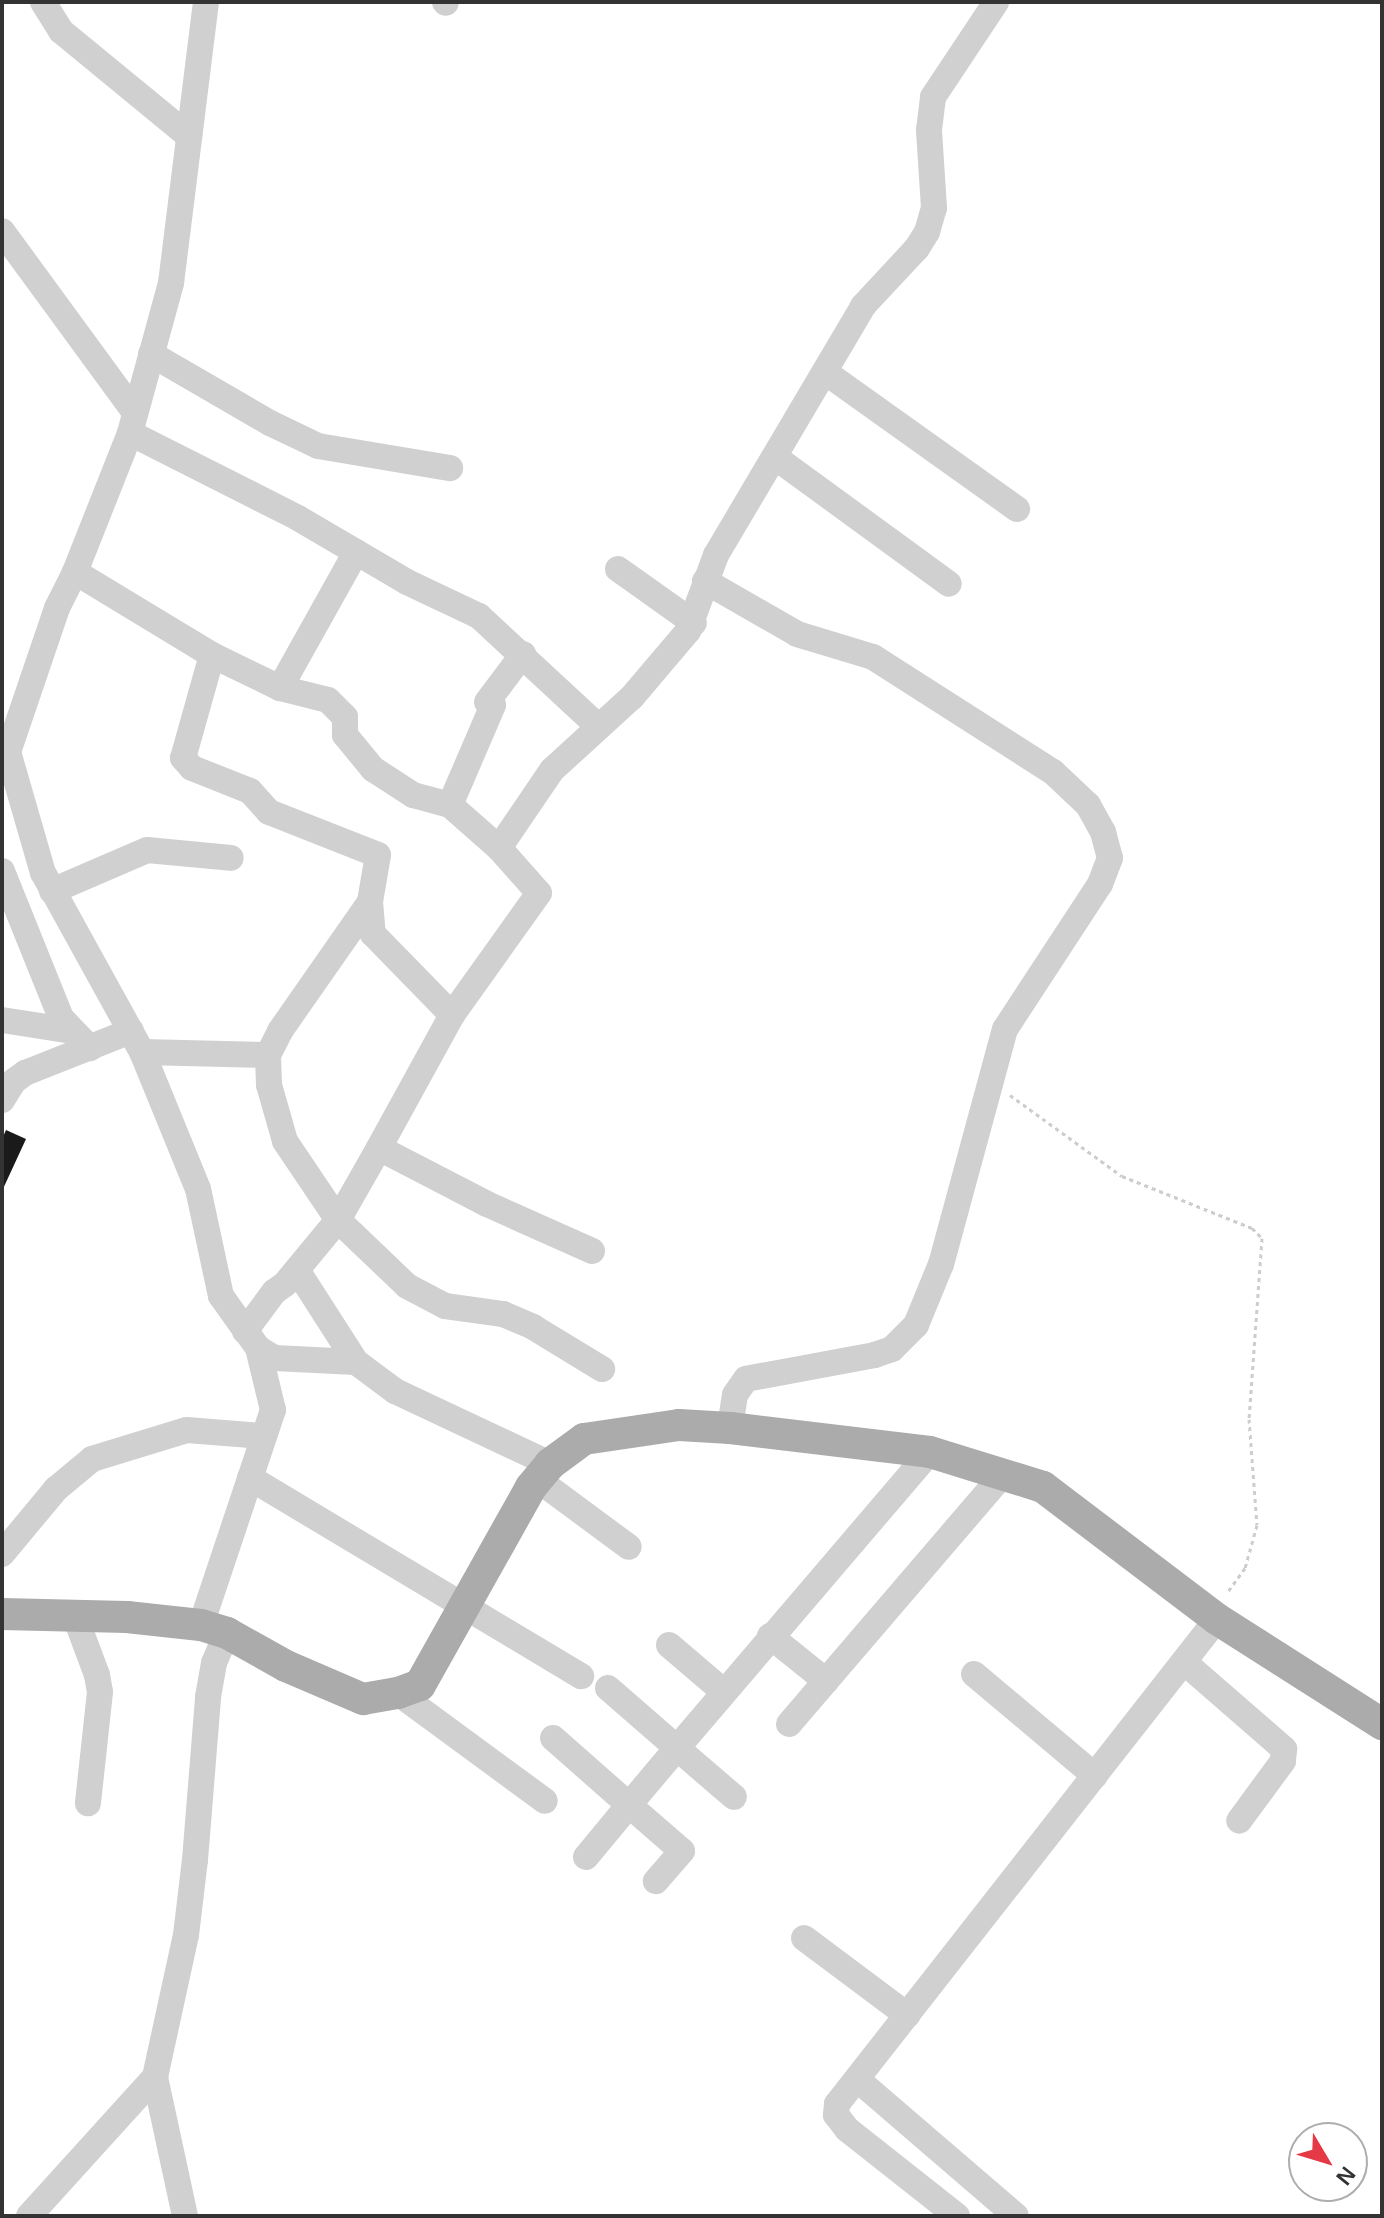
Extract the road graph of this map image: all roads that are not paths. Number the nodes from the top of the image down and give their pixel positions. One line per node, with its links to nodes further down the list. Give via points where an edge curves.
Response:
1 (206, 2): 4 (street)
2 (996, 2): 7 (street, via 933,97 929,113 934,208 927,232 863,306)
3 (48, 5): 4 (street, via 61,31)
4 (189, 136): 6 (street, via 171,283)
5 (2, 231): 8 (street)
6 (151, 354): 8 (street); 10 (street, via 318,446)
7 (825, 372): 9 (street); 11 (street)
8 (132, 423): 12 (street); 14 (street)
9 (775, 457): 15 (street); 16 (street)
10 (450, 468)
11 (1017, 509)
12 (356, 552): 18 (street, via 479,616); 20 (street)
13 (618, 569): 17 (street)
14 (75, 572): 19 (street); 26 (street, via 57,608 8,752)
15 (705, 581): 17 (street); 41 (street, via 797,634 861,651 1067,783 1088,805 1110,858 1011,1017 941,1264 916,1325 892,1349 875,1355 746,1379 735,1395)
16 (949, 584)
17 (694, 623): 21 (street, via 632,697)
18 (523, 654): 21 (street); 22 (street, via 490,703)
19 (212, 655): 20 (street); 27 (street, via 183,758 192,768 250,791 269,812 378,855)
20 (280, 688): 22 (street, via 328,700 345,717 345,735 373,769 413,795)
21 (599, 727): 23 (street, via 552,770)
22 (450, 805): 23 (street)
23 (499, 848): 28 (street, via 539,893)
24 (231, 858): 26 (street, via 147,850)
25 (2, 871): 31 (street)
26 (52, 891): 30 (street)
27 (370, 902): 28 (street, via 373,934); 32 (street)
28 (452, 1015): 34 (street)
29 (2, 1020): 31 (street)
30 (136, 1041): 31 (street); 32 (street); 38 (street, via 198,1189 221,1296)
31 (73, 1049): 33 (street, via 25,1073)
32 (268, 1055): 35 (street, via 269,1085 285,1141)
33 (2, 1100)
34 (379, 1148): 35 (street); 36 (street)
35 (338, 1220): 37 (street); 40 (street, via 407,1286 445,1306 503,1314)
36 (592, 1251)
37 (297, 1270): 38 (street, via 274,1292); 39 (street)
38 (252, 1339): 39 (street, via 274,1358); 42 (street, via 273,1410)
39 (356, 1362): 44 (street, via 395,1391)
40 (602, 1369)
41 (730, 1428): 43 (main road); 44 (main road, via 679,1425 584,1439)
42 (264, 1436): 46 (street); 48 (street, via 187,1430 92,1459 56,1489)
43 (930, 1452): 45 (main road); 54 (street)
44 (544, 1472): 47 (street); 49 (main road)
45 (1004, 1473): 50 (main road, via 1043,1487); 59 (street)
46 (250, 1478): 49 (street); 53 (street)
47 (629, 1547)
48 (2, 1554)
49 (465, 1605): 58 (street); 62 (main road, via 420,1685)
50 (1220, 1610): 56 (street); 63 (main road); 65 (main road)
51 (2, 1614): 52 (main road)
52 (75, 1616): 53 (main road); 71 (street, via 100,1692)
53 (203, 1627): 62 (main road, via 363,1699); 78 (street, via 214,1663 195,1860 186,1935)
54 (770, 1636): 59 (street); 61 (street)
55 (669, 1645): 61 (street)
56 (1184, 1662): 68 (street); 73 (street, via 1284,1749 1283,1761)
57 (974, 1674): 68 (street)
58 (581, 1676)
59 (826, 1681): 64 (street)
60 (608, 1688): 67 (street)
61 (724, 1692): 67 (street)
62 (398, 1693): 70 (street)
63 (1382, 1702)
64 (789, 1724)
65 (1382, 1724)
66 (553, 1738): 72 (street)
67 (677, 1748): 69 (street); 72 (street)
68 (1095, 1776): 77 (street)
69 (734, 1797)
70 (545, 1801)
71 (88, 1803)
72 (629, 1805): 74 (street); 75 (street, via 682,1851)
73 (1239, 1821)
74 (586, 1857)
75 (656, 1881)
76 (804, 1938): 77 (street)
77 (907, 2015): 79 (street)
78 (155, 2077): 80 (street); 81 (street)
79 (849, 2090): 82 (street, via 836,2115 847,2129); 83 (street)
80 (29, 2216)
81 (185, 2216)
82 (957, 2216)
83 (1016, 2216)

